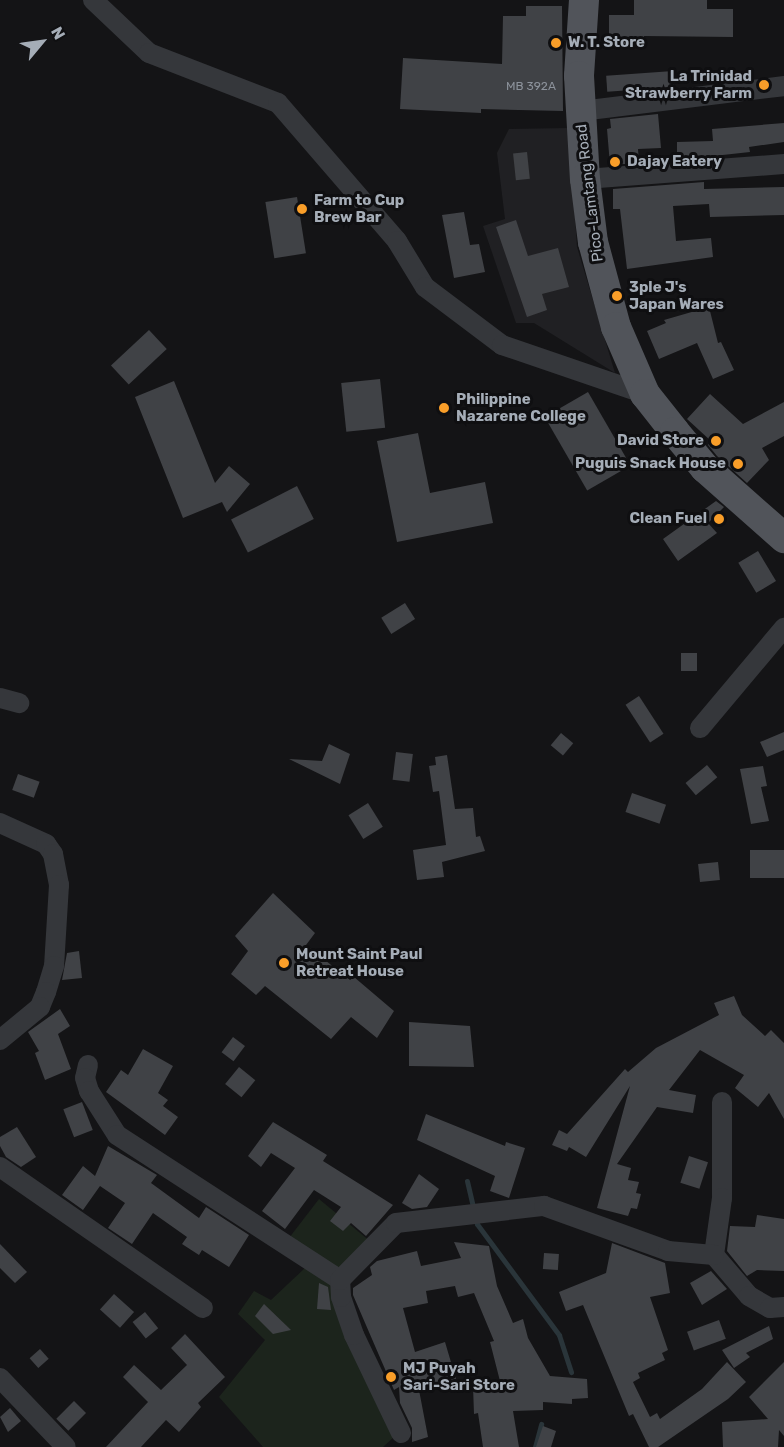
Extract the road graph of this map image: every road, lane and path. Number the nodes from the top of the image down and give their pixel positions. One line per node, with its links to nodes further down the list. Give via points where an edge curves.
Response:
1 (93, 0): 7 (street, via 149,53 278,103 397,241 425,287 492,338 502,345)
2 (584, 0): 4 (main road, Pico-Lamtang Road)
3 (784, 86): 4 (street)
4 (580, 111): 6 (main road, Pico-Lamtang Road)
5 (784, 164): 6 (street)
6 (585, 179): 7 (main road, Pico-Lamtang Road, via 604,290)
7 (645, 394): 8 (main road, Pico-Lamtang Road, via 705,468)
8 (784, 538)
9 (784, 628): 12 (street)
10 (0, 698): 11 (street)
11 (19, 703)
12 (700, 728)
13 (0, 823): 14 (street, via 46,844 53,854 59,885 54,966 46,992 40,1007)
14 (0, 1040)
15 (88, 1065): 19 (street, via 85,1078 89,1091 117,1135)
16 (722, 1102): 18 (street, via 722,1198)
17 (0, 1167): 21 (street)
18 (714, 1255): 19 (street, via 668,1251 544,1206 396,1224); 20 (street, via 749,1296 771,1308)
19 (340, 1280): 23 (street, via 341,1297 354,1335)
20 (784, 1307)
21 (203, 1308)
22 (0, 1378): 24 (street)
23 (401, 1433)
24 (66, 1447)

